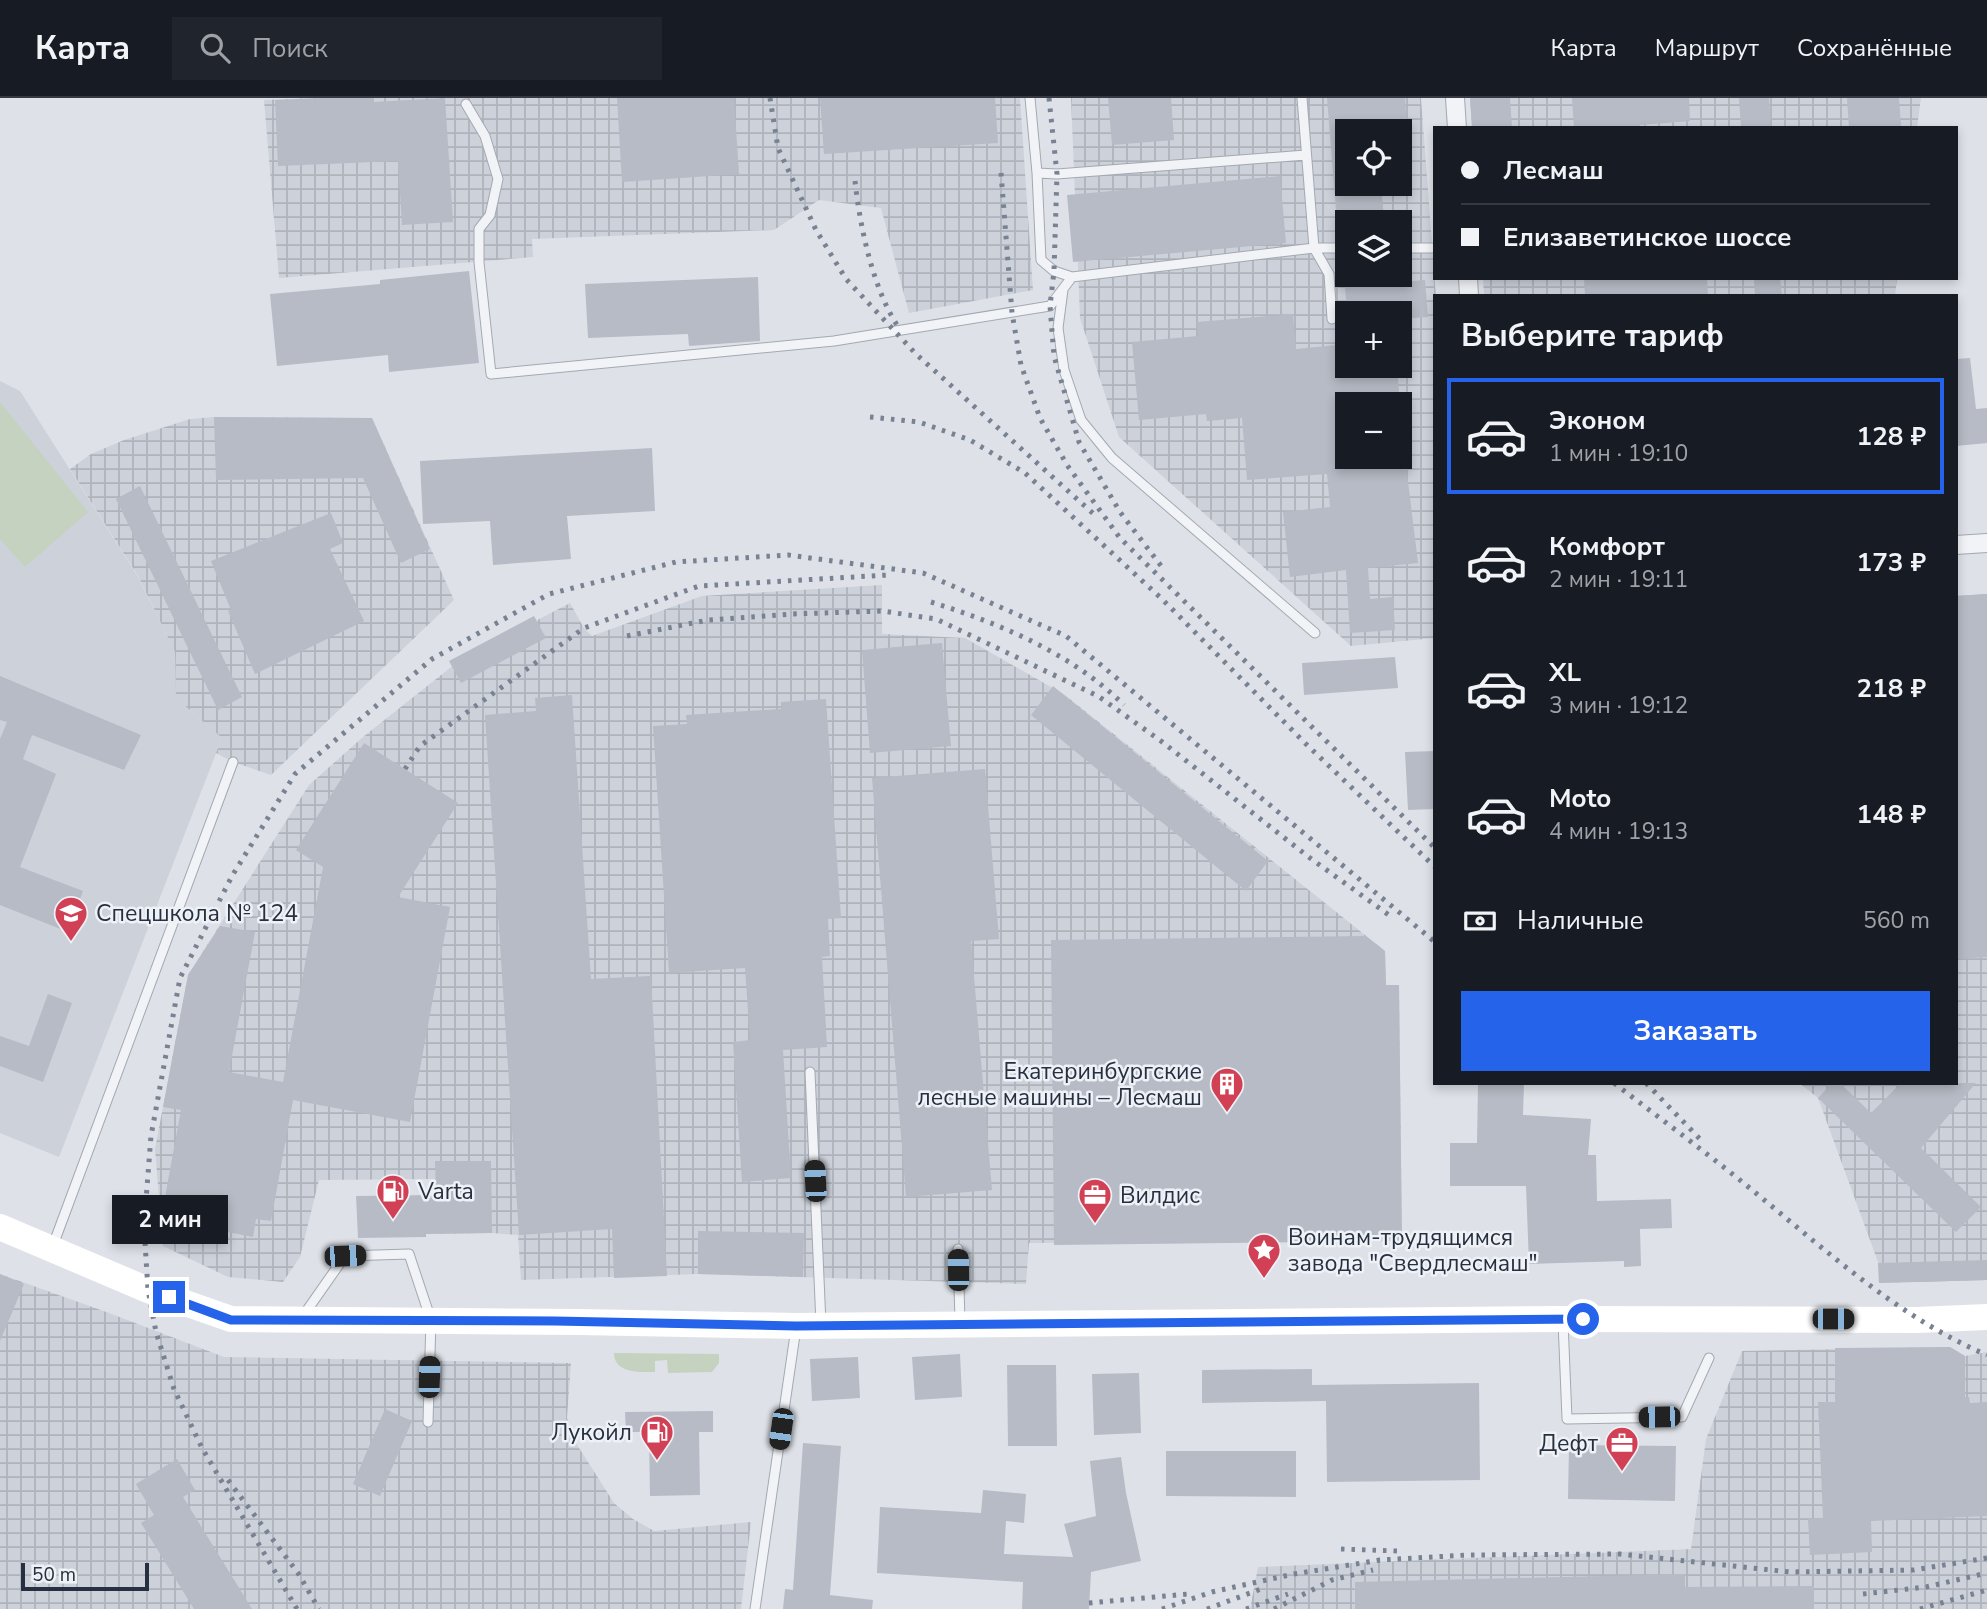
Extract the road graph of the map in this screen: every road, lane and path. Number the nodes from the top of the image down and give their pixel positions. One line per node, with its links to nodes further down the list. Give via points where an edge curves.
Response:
1 (1030, 98): 7 (lane)
2 (1302, 98): 6 (lane)
3 (1455, 98): 5 (street)
4 (466, 103): 13 (lane, via 485,135 498,179 490,215 479,229 491,373 834,341 1049,306)
5 (1457, 126)
6 (1306, 155): 7 (lane); 8 (lane)
7 (1037, 173): 12 (lane, via 1041,260)
8 (1314, 248): 9 (lane); 12 (lane); 14 (lane, via 1329,274)
9 (1335, 248)
10 (1412, 248): 11 (lane)
11 (1433, 248)
12 (1072, 277): 13 (lane)
13 (1063, 288): 17 (lane, via 1058,328 1064,370 1081,420 1112,458)
14 (1332, 319)
15 (1987, 543): 16 (street)
16 (1958, 545)
17 (1315, 633)
18 (233, 762): 21 (lane)
19 (810, 1072): 28 (lane)
20 (0, 1227): 21 (main road)
21 (51, 1249): 25 (main road, via 231,1320)
22 (958, 1249): 27 (lane)
23 (1987, 1317): 24 (main road)
24 (1563, 1319): 27 (main road); 29 (lane, via 1567,1419 1682,1417)
25 (300, 1320): 26 (main road); 26 (lane, via 345,1256 410,1254)
26 (431, 1320): 28 (main road); 30 (lane)
27 (960, 1324): 28 (main road)
28 (809, 1326): 31 (lane)
29 (1709, 1358)
30 (428, 1422)
31 (755, 1609)

